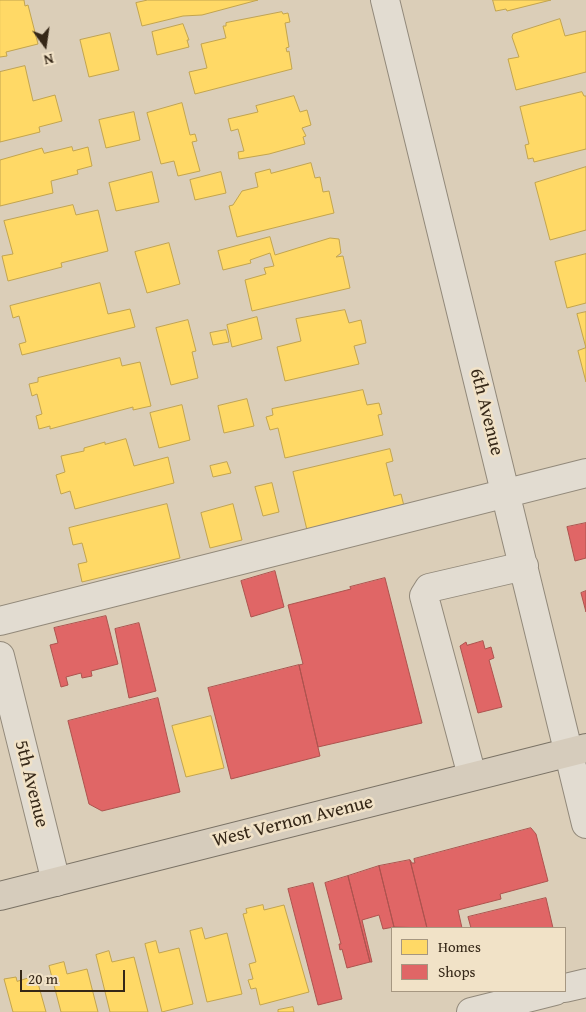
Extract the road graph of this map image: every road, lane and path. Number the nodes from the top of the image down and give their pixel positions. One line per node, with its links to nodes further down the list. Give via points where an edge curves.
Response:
1 (385, 0): 3 (street, 6th Avenue)
2 (586, 473): 3 (street)
3 (506, 494): 4 (street, 6th Avenue); 5 (street)
4 (524, 566): 7 (street, 6th Avenue); 8 (street, via 429,588 424,596)
5 (0, 622)
6 (0, 656): 10 (street, 5th Avenue)
7 (578, 750): 8 (main road, West Vernon Avenue); 9 (street, 6th Avenue)
8 (472, 776): 10 (main road, West Vernon Avenue)
9 (586, 824)
10 (56, 882): 11 (main road, West Vernon Avenue)
11 (0, 896)
12 (586, 983): 13 (street)
13 (566, 988)
14 (551, 992): 15 (street)
15 (471, 1012)

